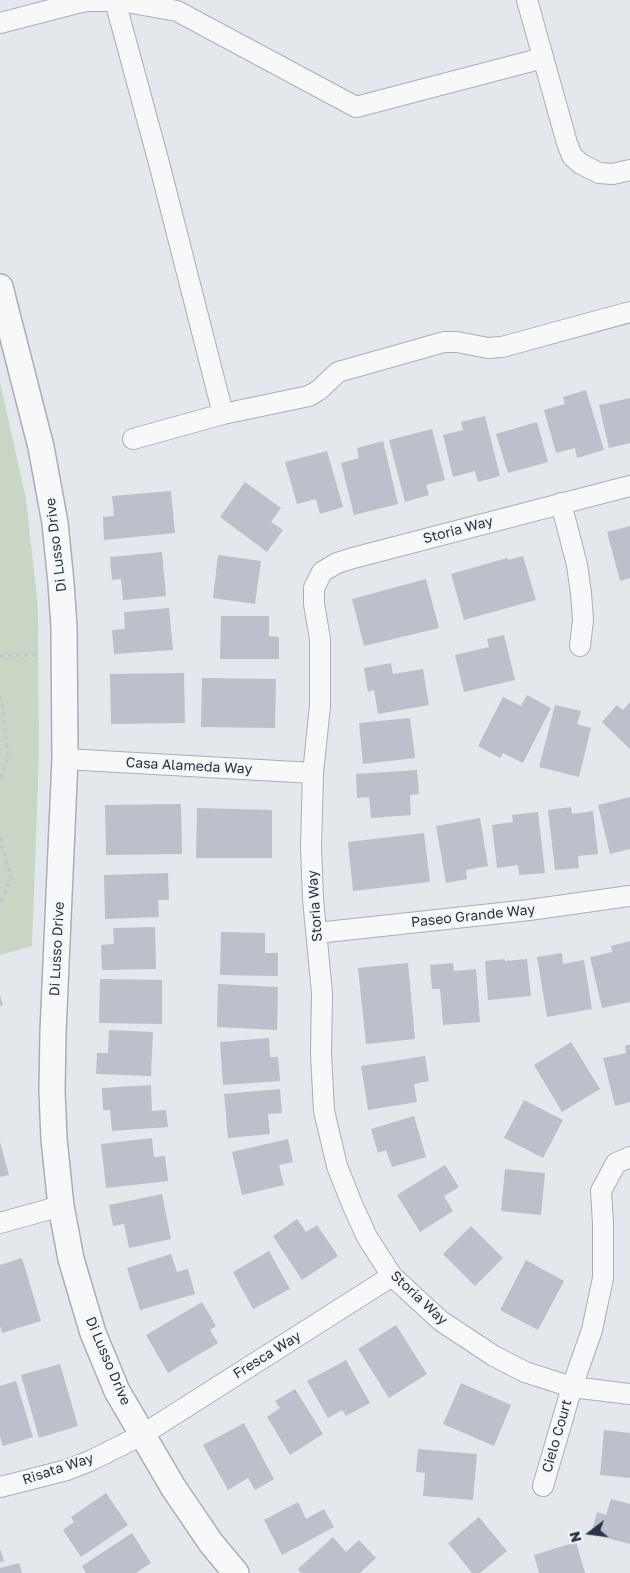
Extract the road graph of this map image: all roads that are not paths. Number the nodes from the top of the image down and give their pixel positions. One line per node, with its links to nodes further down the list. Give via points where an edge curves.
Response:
1 (115, 0): 3 (street, via 77,3); 4 (street, via 177,11 356,107); 8 (street)
2 (526, 0): 4 (street)
3 (0, 23)
4 (543, 58): 5 (street, via 572,156 599,172 613,174)
5 (630, 170)
6 (0, 288): 13 (street, Di Lusso Drive, via 41,447 55,523 64,627)
7 (630, 312): 8 (street, via 502,347 444,342 338,372 308,396)
8 (223, 414): 9 (street)
9 (132, 439)
10 (630, 486): 11 (street, Storia Way)
11 (561, 502): 12 (street, via 581,593 583,620); 14 (street, Storia Way, via 353,558 322,572 314,588 320,648 320,706)
12 (580, 646)
13 (65, 759): 14 (street, Casa Alameda Way); 18 (street, Di Lusso Drive, via 52,1091)
14 (313, 773): 16 (street, Storia Way, via 311,847)
15 (630, 896): 16 (street, Paseo Grande Way)
16 (317, 933): 20 (street, Storia Way, via 322,993 324,1111 337,1166 352,1204)
17 (630, 1157): 21 (street, Cielo Court, via 616,1163 601,1192 603,1278 592,1330)
18 (61, 1206): 19 (street); 23 (street, Di Lusso Drive, via 71,1259 93,1333 117,1390)
19 (0, 1223)
20 (392, 1276): 21 (street, Storia Way, via 441,1321 494,1356 525,1372); 23 (street, Fresca Way)
21 (572, 1387): 22 (street, Storia Way); 25 (street, Cielo Court)
22 (630, 1394)
23 (142, 1435): 24 (street, Risata Way, via 67,1470); 26 (street, Di Lusso Drive, via 211,1543)
24 (0, 1486)
25 (543, 1486)
26 (236, 1573)

